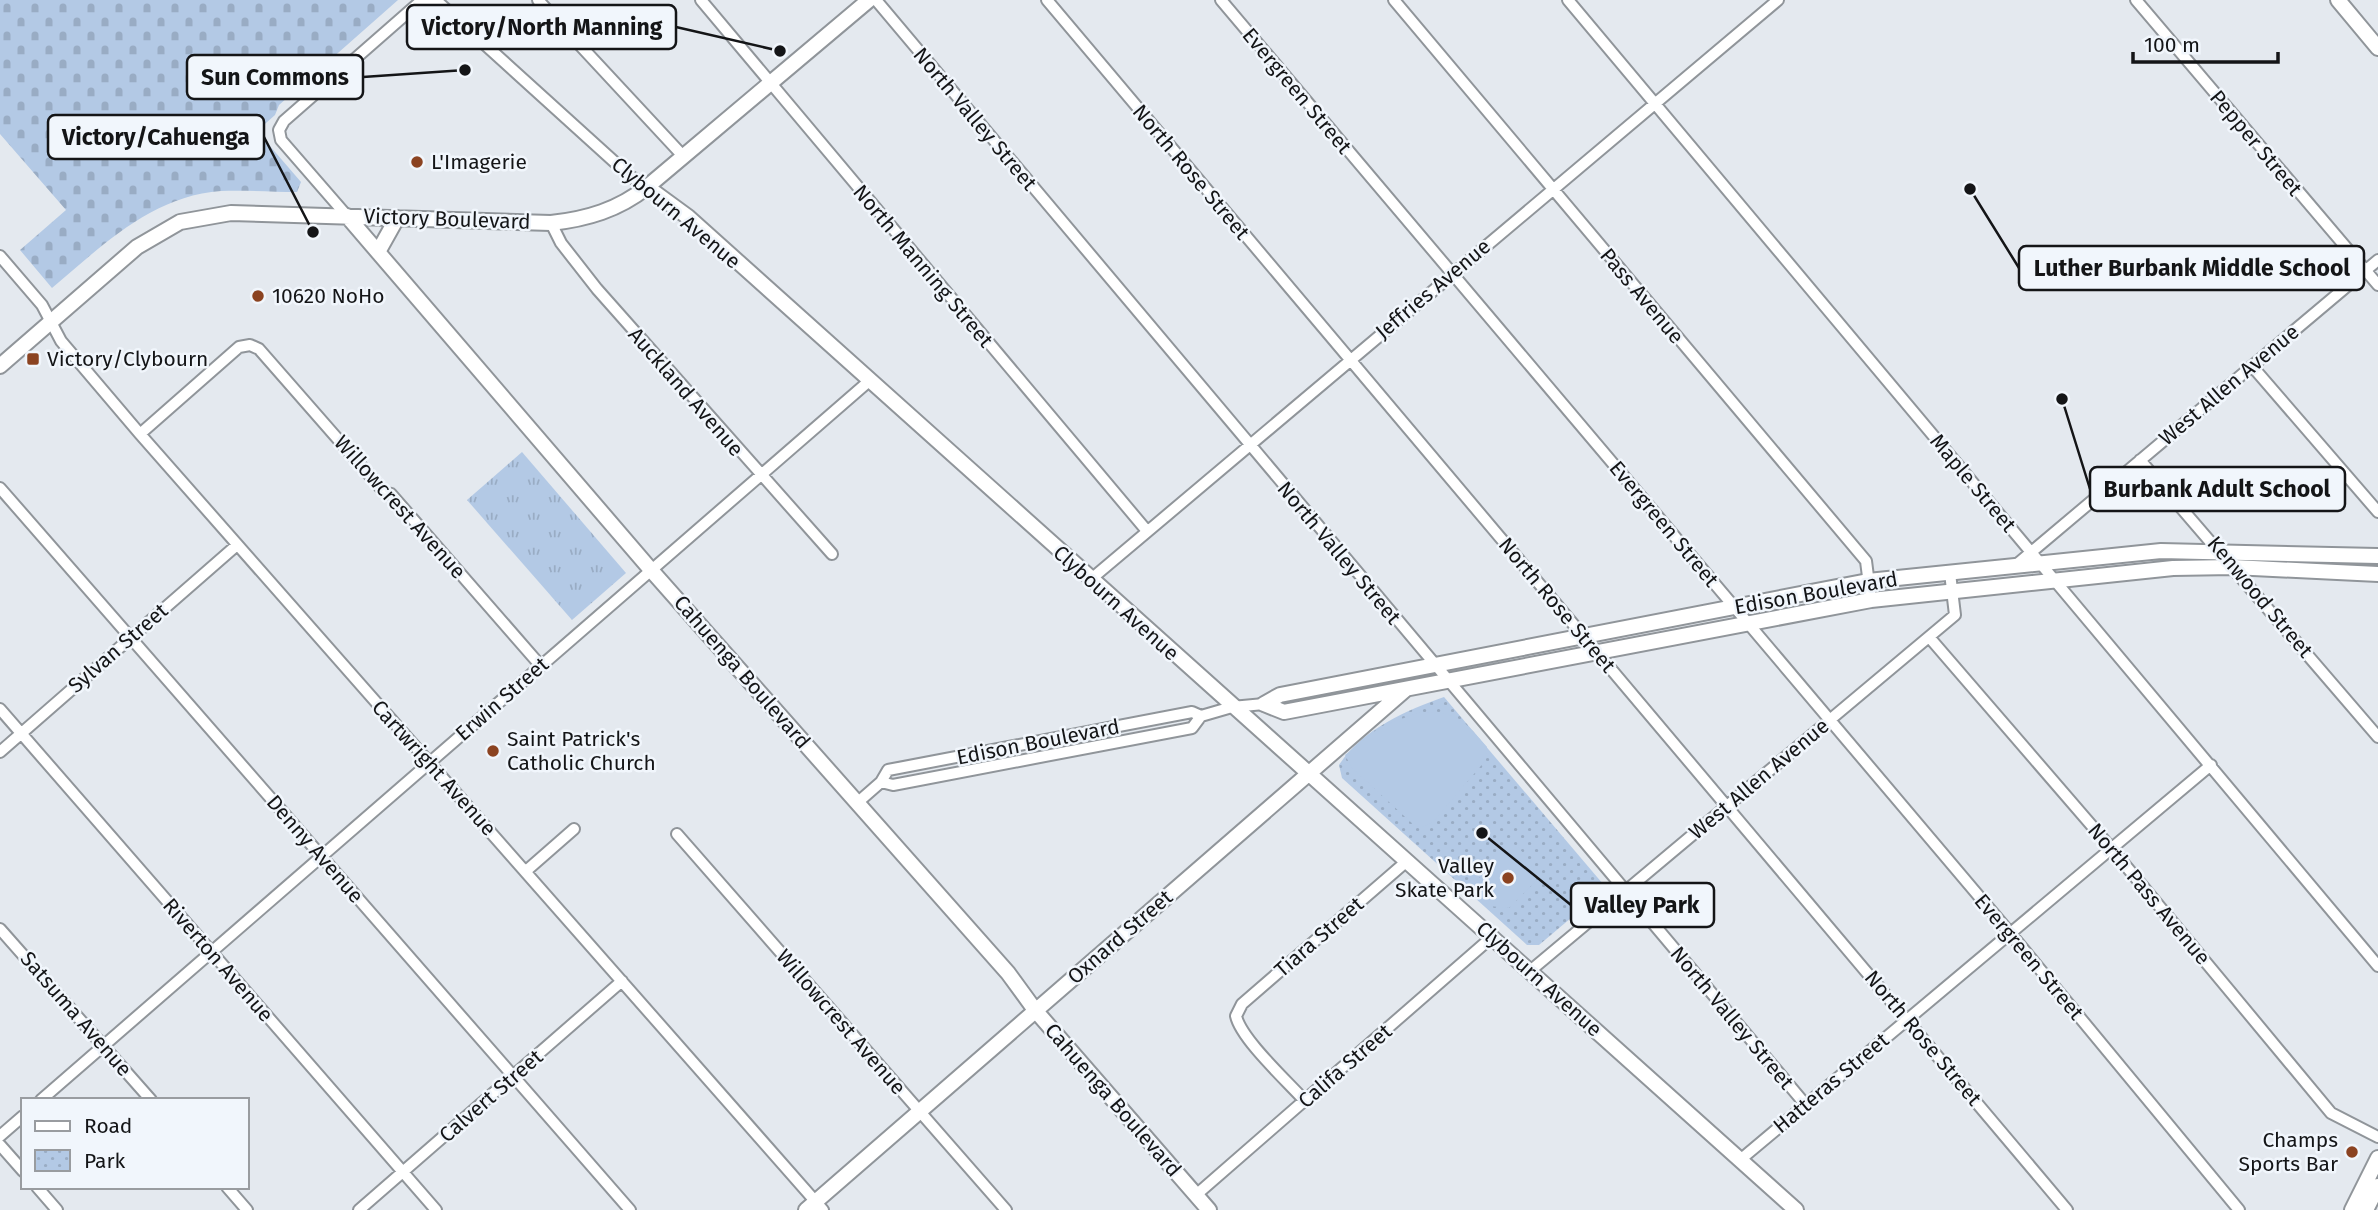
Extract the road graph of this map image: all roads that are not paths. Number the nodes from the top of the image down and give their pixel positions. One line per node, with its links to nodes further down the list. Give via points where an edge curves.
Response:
1 (430, 0): 19 (street, Clybourn Avenue); 21 (street, Cahuenga Boulevard, via 421,1 279,130 281,140)
2 (538, 0): 18 (street)
3 (701, 0): 16 (street, North Manning Street)
4 (869, 0): 16 (main road, Victory Boulevard)
5 (876, 0): 36 (street, North Valley Street)
6 (1047, 0): 31 (street, North Rose Street)
7 (1221, 0): 28 (street, Evergreen Street)
8 (1394, 0): 20 (street, Pass Avenue)
9 (1568, 0): 17 (street, Maple Street)
10 (1758, 0): 14 (street)
11 (1778, 0): 14 (street, Jeffries Avenue)
12 (2136, 0): 27 (street, Pepper Street)
13 (2338, 0): 15 (main road)
14 (1766, 9): 17 (street, Jeffries Avenue)
15 (2378, 48)
16 (770, 83): 18 (main road, Victory Boulevard); 41 (street, North Manning Street)
17 (1655, 104): 20 (street, Jeffries Avenue); 44 (street, Maple Street)
18 (683, 156): 19 (main road, Victory Boulevard)
19 (647, 187): 23 (main road, Victory Boulevard, via 597,215); 34 (main road, Clybourn Avenue, via 688,217)
20 (1552, 189): 28 (street, Jeffries Avenue); 55 (street, Pass Avenue, via 1866,561)
21 (346, 216): 22 (main road, Victory Boulevard); 24 (main road, Cahuenga Boulevard); 30 (main road, Victory Boulevard, via 231,213 180,222 137,247)
22 (397, 218): 23 (main road, Victory Boulevard); 24 (main road)
23 (551, 223): 38 (street, Auckland Avenue, via 597,289)
24 (379, 252): 50 (main road, Cahuenga Boulevard)
25 (0, 256): 30 (street, via 42,305)
26 (2378, 260): 27 (street, West Allen Avenue)
27 (2366, 271): 29 (street, Pepper Street); 33 (street, West Allen Avenue)
28 (1451, 275): 31 (street, Jeffries Avenue); 58 (street, Evergreen Street)
29 (2378, 285)
30 (50, 322): 32 (main road, Victory Boulevard); 35 (street, Cartwright Avenue)
31 (1349, 360): 36 (street, Jeffries Avenue); 60 (street, North Rose Street)
32 (0, 366)
33 (2252, 366): 37 (street, West Allen Avenue); 40 (street)
34 (868, 382): 38 (street, Erwin Street); 54 (main road, Clybourn Avenue)
35 (140, 434): 42 (street, Cartwright Avenue); 64 (street, Willowcrest Avenue, via 239,347 258,349)
36 (1248, 444): 41 (street, Jeffries Avenue); 65 (street, North Valley Street)
37 (2140, 460): 43 (street, Kenwood Street); 44 (street, West Allen Avenue)
38 (760, 476): 45 (street, Auckland Avenue); 50 (street, Erwin Street)
39 (0, 488): 62 (street, Denny Avenue)
40 (2378, 512)
41 (1147, 531): 54 (street, Jeffries Avenue)
42 (237, 545): 62 (street, Sylvan Street); 75 (street, Cartwright Avenue)
43 (2220, 551): 46 (main road, Edison Boulevard); 47 (main road, Edison Boulevard, via 2161,551); 49 (street, Kenwood Street)
44 (2030, 552): 47 (street, Maple Street); 48 (street, West Allen Avenue)
45 (832, 554)
46 (2378, 556)
47 (2041, 564): 48 (main road, Edison Boulevard); 53 (street, Maple Street)
48 (2016, 565): 51 (main road, Edison Boulevard)
49 (2233, 567): 52 (main road, Edison Boulevard); 53 (main road, Edison Boulevard); 73 (street, Kenwood Street)
50 (652, 569): 64 (street, Erwin Street); 78 (main road, Cahuenga Boulevard)
51 (1950, 573): 55 (main road, Edison Boulevard); 56 (street, West Allen Avenue)
52 (2378, 574)
53 (2055, 579): 56 (main road, Edison Boulevard); 76 (street, Maple Street)
54 (1090, 580): 69 (main road, Clybourn Avenue)
55 (1868, 581): 57 (street, Pass Avenue); 58 (main road, Edison Boulevard)
56 (1953, 592): 57 (main road, Edison Boulevard); 61 (street, West Allen Avenue, via 1955,615)
57 (1871, 600): 59 (main road, Edison Boulevard)
58 (1734, 607): 59 (street, Evergreen Street); 60 (main road, Edison Boulevard)
59 (1748, 624): 63 (main road, Edison Boulevard); 71 (street, Evergreen Street)
60 (1584, 637): 63 (street, North Rose Street); 65 (main road, Edison Boulevard)
61 (1929, 637): 71 (street, West Allen Avenue); 82 (street, North Pass Avenue)
62 (131, 638): 72 (street, Sylvan Street); 83 (street, Denny Avenue)
63 (1596, 652): 66 (main road, Edison Boulevard); 79 (street, North Rose Street)
64 (540, 666): 75 (street, Erwin Street)
65 (1435, 666): 66 (street, North Valley Street); 67 (main road, Oxnard Street); 68 (main road, Edison Boulevard, via 1279,695)
66 (1448, 681): 67 (main road, Edison Boulevard); 86 (street, North Valley Street)
67 (1408, 688): 68 (main road, Edison Boulevard, via 1284,712); 77 (main road, Oxnard Street)
68 (1264, 704): 69 (street, Edison Boulevard)
69 (1232, 706): 77 (main road, Clybourn Avenue); 78 (street, Edison Boulevard, via 1201,716 1192,728 893,785 881,782)
70 (0, 709): 72 (street, Riverton Avenue)
71 (1829, 720): 79 (street, West Allen Avenue); 88 (street, Evergreen Street)
72 (21, 733): 74 (street, Sylvan Street); 90 (street, Riverton Avenue)
73 (2378, 737)
74 (0, 752)
75 (430, 763): 83 (street, Erwin Street); 85 (street, Cartwright Avenue)
76 (2211, 765): 82 (street, Hatteras Street); 91 (street, Maple Street)
77 (1309, 773): 84 (main road, Clybourn Avenue); 94 (main road, Oxnard Street)
78 (857, 803): 94 (main road, Cahuenga Boulevard, via 1008,973)
79 (1728, 806): 86 (street, West Allen Avenue); 95 (street, North Rose Street)
80 (574, 829): 85 (street)
81 (677, 834): 102 (street, Willowcrest Avenue)
82 (2111, 848): 88 (street, Hatteras Street); 105 (street, North Pass Avenue, via 2331,1113)
83 (321, 857): 90 (street, Erwin Street); 97 (street, Denny Avenue)
84 (1407, 860): 89 (main road, Clybourn Avenue); 100 (street, Tiara Street, via 1242,1004 1236,1016 1246,1040)
85 (526, 871): 93 (street, Cartwright Avenue)
86 (1625, 890): 92 (street, West Allen Avenue); 101 (street, North Valley Street)
87 (0, 929): 96 (street, Satsuma Avenue)
88 (2010, 933): 95 (street, Hatteras Street); 125 (street, Evergreen Street)
89 (1492, 937): 92 (main road, Clybourn Avenue); 100 (street, Califa Street)
90 (211, 952): 96 (street, Erwin Street); 110 (street, Riverton Avenue)
91 (2378, 966)
92 (1530, 971): 108 (main road, Clybourn Avenue)
93 (622, 981): 97 (street, Calvert Street); 115 (street, Cartwright Avenue)
94 (1035, 1010): 102 (main road, Oxnard Street); 114 (main road, Cahuenga Boulevard)
95 (1907, 1019): 101 (street, Hatteras Street); 124 (street, North Rose Street)
96 (104, 1046): 98 (street, Erwin Street); 99 (street, Satsuma Avenue)
97 (513, 1077): 110 (street, Calvert Street); 120 (street, Denny Avenue)
98 (43, 1098)
99 (149, 1098)
100 (1305, 1101): 114 (street, Califa Street)
101 (1805, 1104): 108 (street, Hatteras Street)
102 (919, 1112): 115 (main road, Oxnard Street); 121 (street, Willowcrest Avenue)
103 (21, 1118): 104 (street)
104 (0, 1136)
105 (2378, 1137)
106 (0, 1145): 109 (street)
107 (2378, 1158): 126 (main road)
108 (1740, 1160): 123 (main road, Clybourn Avenue)
109 (21, 1169)
110 (403, 1173): 118 (street, Calvert Street); 119 (street, Riverton Avenue)
111 (2378, 1186): 127 (main road)
112 (39, 1189): 116 (street)
113 (229, 1189): 117 (street)
114 (1196, 1195): 122 (main road, Cahuenga Boulevard)
115 (815, 1207)
116 (57, 1210)
117 (247, 1210)
118 (359, 1210)
119 (436, 1210)
120 (630, 1210)
121 (1006, 1210)
122 (1209, 1210)
123 (1796, 1210)
124 (2067, 1210)
125 (2239, 1210)
126 (2351, 1210)
127 (2366, 1210)

